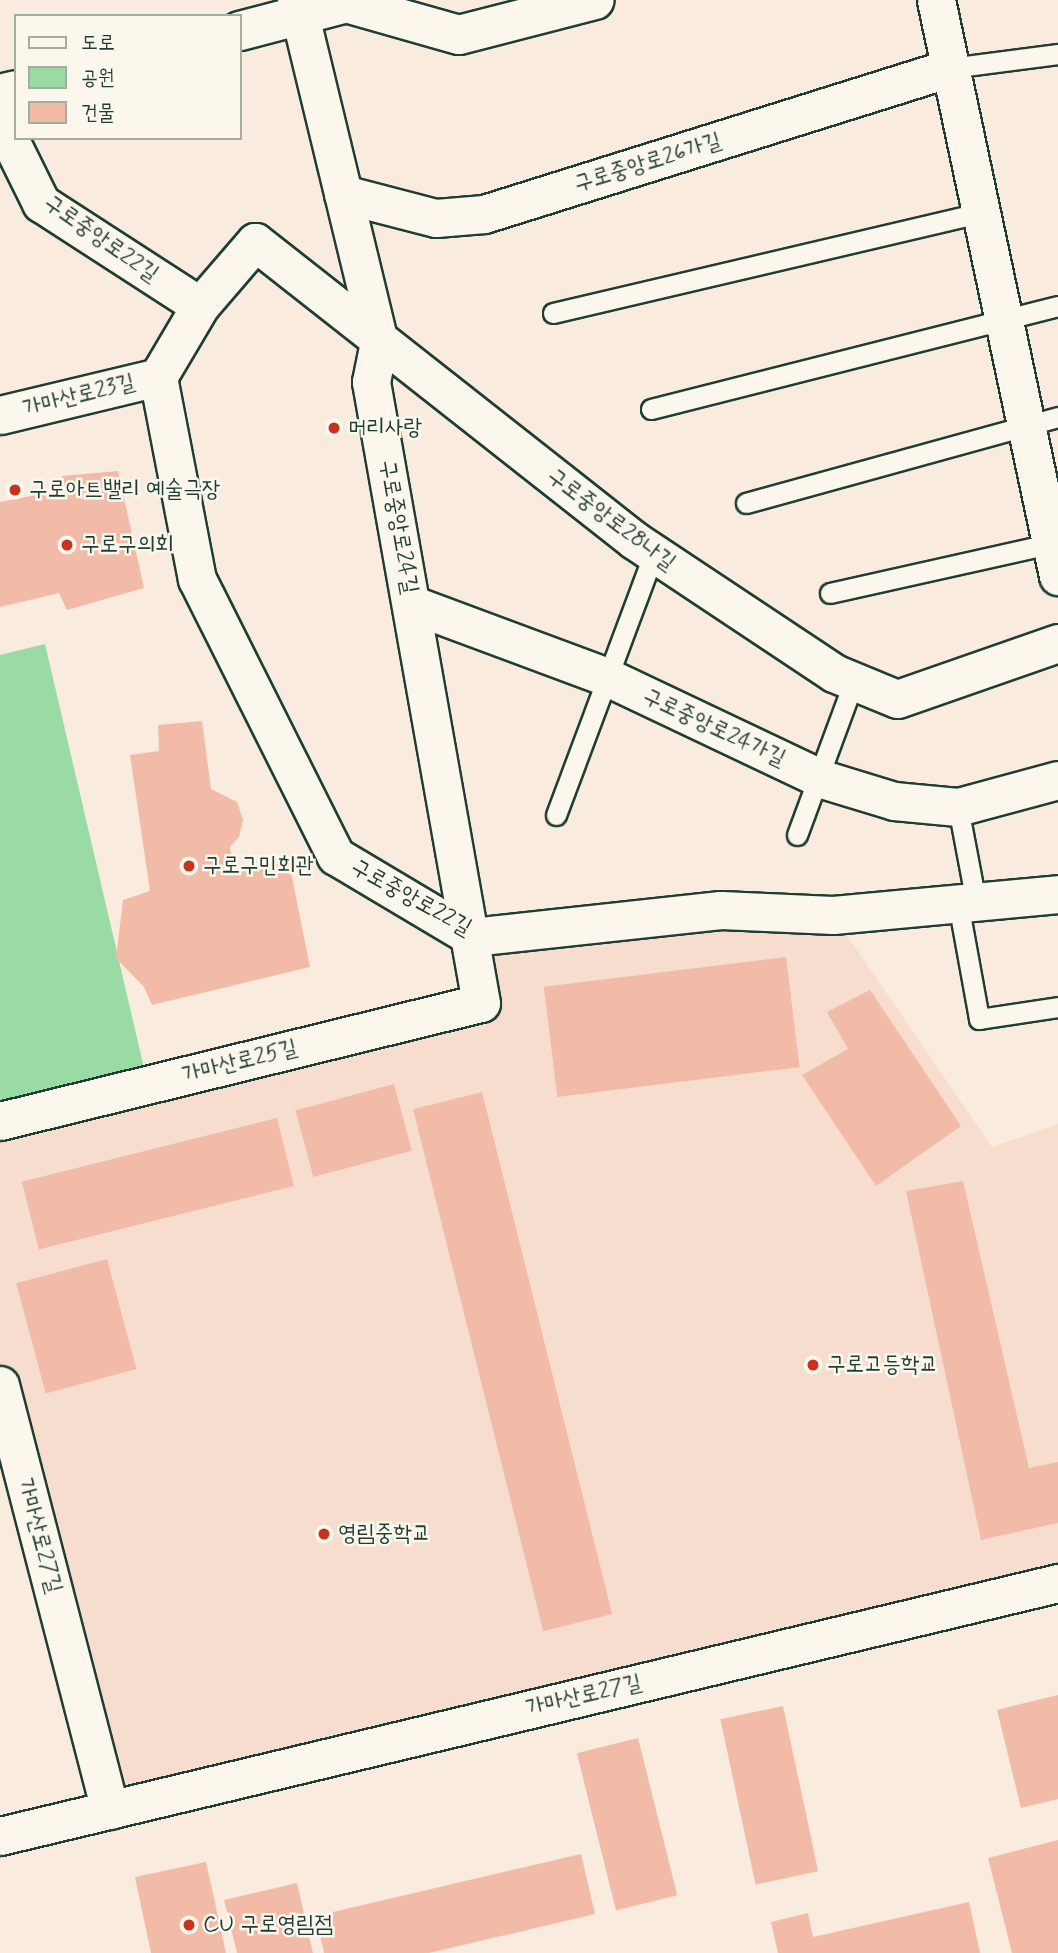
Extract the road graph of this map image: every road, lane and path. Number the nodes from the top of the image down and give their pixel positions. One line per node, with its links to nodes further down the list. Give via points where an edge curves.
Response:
1 (595, 0): 3 (street, via 459,35)
2 (936, 0): 7 (street)
3 (351, 1): 4 (street)
4 (297, 8): 5 (street); 9 (street, 구로중앙로24길)
5 (242, 30)
6 (1058, 54): 7 (lane, 구로중앙로26가길)
7 (950, 68): 9 (street, 구로중앙로26가길, via 484,214 436,218); 10 (street)
8 (0, 120): 11 (street, 구로중앙로22길, via 41,203)
9 (343, 194): 15 (street, 구로중앙로24길)
10 (981, 213): 13 (lane); 14 (street)
11 (201, 306): 15 (street, via 255,242); 16 (street)
12 (1058, 306): 14 (lane)
13 (553, 313)
14 (1003, 318): 17 (lane); 19 (street)
15 (379, 342): 21 (street, 구로중앙로28나길); 24 (street, 구로중앙로24길, via 371,382)
16 (158, 377): 18 (street, 가마산로23길); 35 (street, 구로중앙로22길, via 197,579 336,856)
17 (651, 410)
18 (0, 415)
19 (1042, 423): 20 (lane); 22 (street)
20 (746, 503)
21 (654, 553): 26 (lane); 27 (street, 구로중앙로28나길, via 834,673)
22 (1056, 554): 23 (lane)
23 (830, 593)
24 (411, 604): 26 (street, 구로중앙로24가길); 35 (street, 구로중앙로24길)
25 (1058, 643): 27 (street, 구로중앙로28나길, via 897,699)
26 (607, 677): 28 (street, 구로중앙로24가길); 31 (lane)
27 (854, 681): 28 (lane)
28 (822, 779): 30 (street, 구로중앙로24가길, via 894,801); 32 (lane)
29 (1058, 780): 30 (street, 구로중앙로24가길)
30 (958, 807): 34 (lane)
31 (556, 815)
32 (797, 835)
33 (1058, 894): 34 (street, 구로중앙로22길)
34 (967, 903): 35 (street, 구로중앙로22길, via 833,915 721,909); 37 (lane, via 979,1019)
35 (472, 937): 36 (street, 구로중앙로24길)
36 (481, 1003): 38 (street, 가마산로25길)
37 (1058, 1007)
38 (0, 1121)
39 (0, 1385): 41 (street, 가마산로27길)
40 (1058, 1583): 41 (street, 가마산로27길)
41 (110, 1810): 42 (street, 가마산로27길)
42 (0, 1836)

